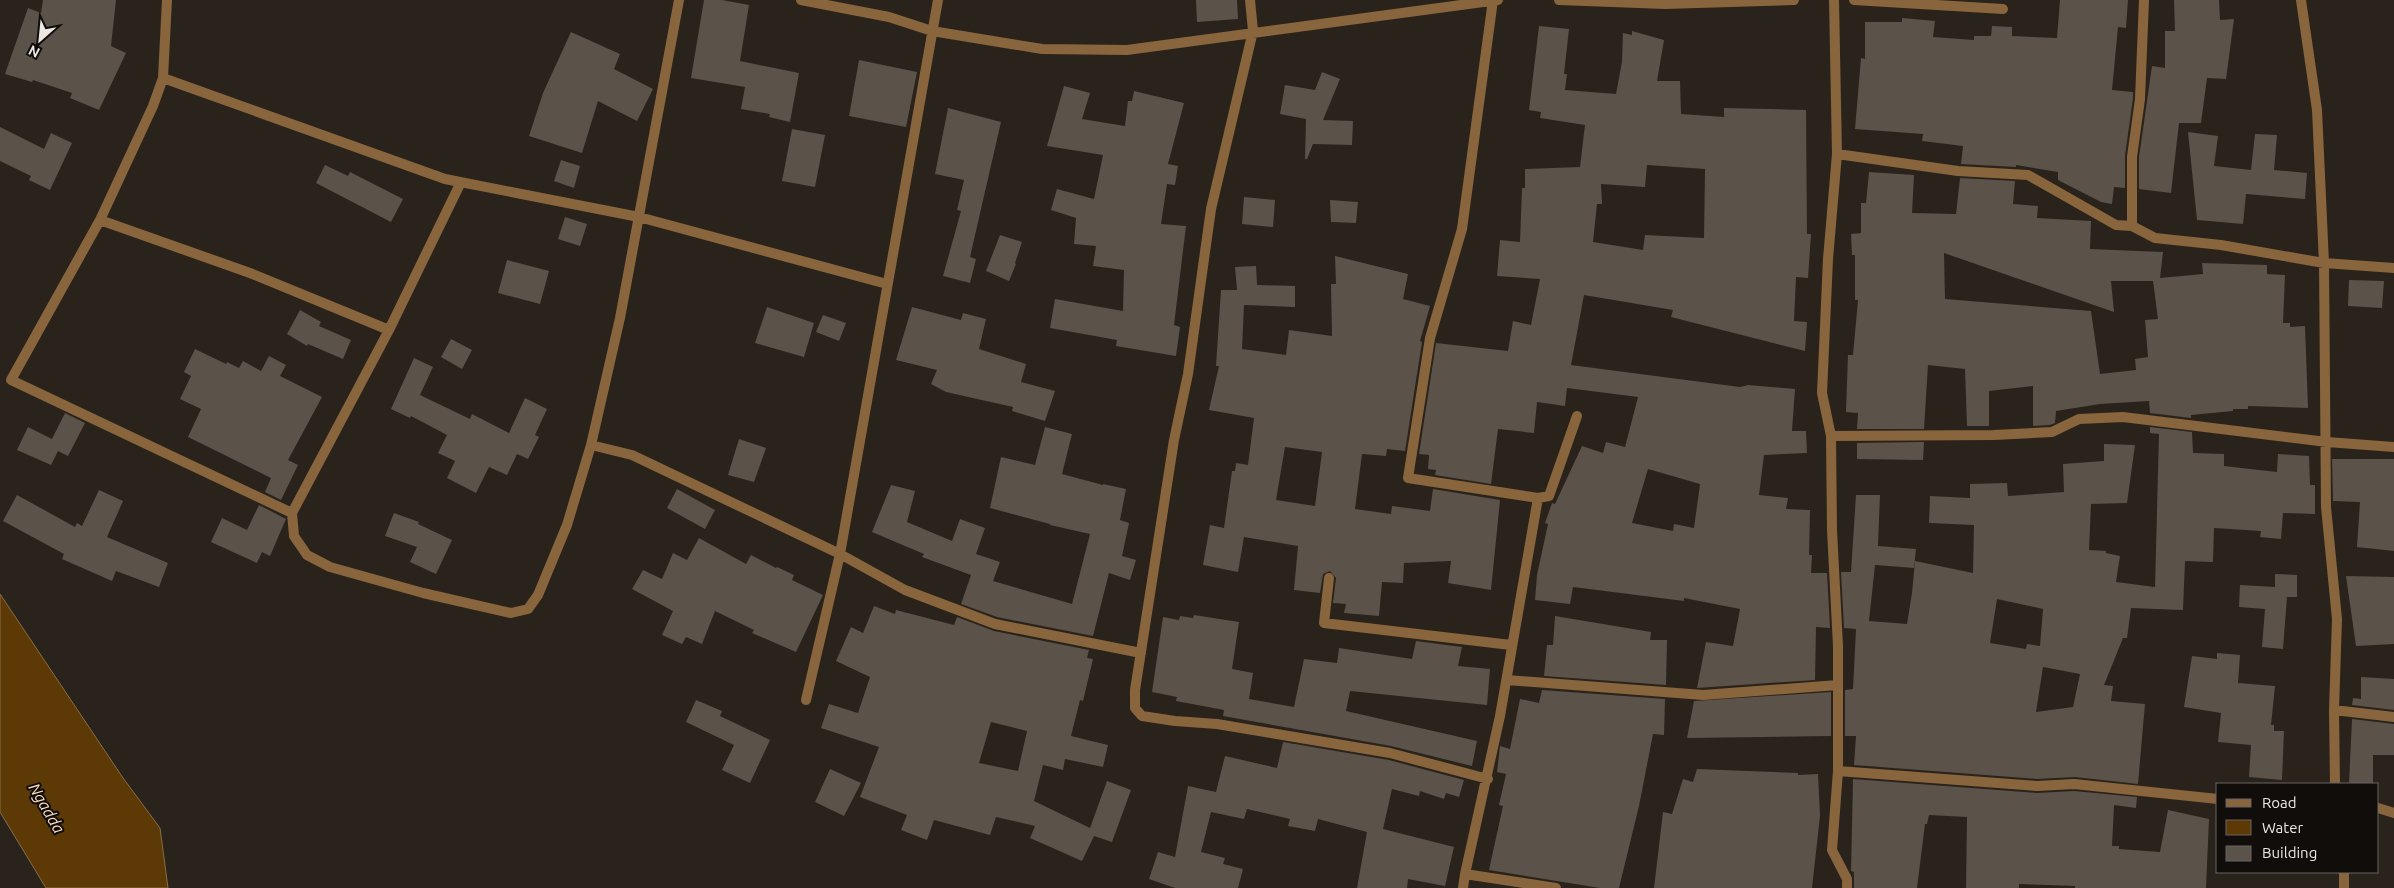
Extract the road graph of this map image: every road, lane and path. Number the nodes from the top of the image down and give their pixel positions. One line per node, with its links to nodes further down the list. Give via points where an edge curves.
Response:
1 (167, 0): 17 (street)
2 (680, 0): 20 (street)
3 (801, 0): 15 (street, via 888,17)
4 (938, 0): 15 (street)
5 (1250, 0): 16 (street)
6 (1492, 0): 7 (street); 16 (street); 32 (street, via 1462,229 1430,338 1408,478)
7 (1498, 0)
8 (1559, 0): 9 (street, via 1665,4)
9 (1794, 0)
10 (1834, 0): 18 (street)
11 (1854, 0): 14 (street)
12 (2144, 0): 22 (street, via 2140,99 2132,158)
13 (2301, 0): 23 (street, via 2317,110)
14 (2004, 9)
15 (932, 31): 16 (street, via 1042,49 1127,50); 25 (street)
16 (1253, 31): 37 (street, via 1211,209 1188,374 1174,440)
17 (163, 78): 19 (street, via 370,154); 21 (street)
18 (1837, 154): 22 (street, via 1958,171 2028,175 2116,225); 28 (street, via 1822,393)
19 (461, 182): 20 (street); 26 (street)
20 (639, 217): 25 (street); 30 (street)
21 (100, 220): 26 (street, via 250,273); 33 (street, via 11,380)
22 (2132, 226): 23 (street, via 2155,238 2221,245)
23 (2324, 264): 24 (street); 29 (street)
24 (2394, 268)
25 (887, 284): 34 (street)
26 (389, 330): 33 (street)
27 (1577, 416): 32 (street, via 1549,496)
28 (1831, 436): 29 (street, via 2052,432 2079,419 2123,417); 39 (street)
29 (2327, 442): 31 (street); 41 (street, via 2326,507 2337,619)
30 (591, 445): 33 (street, via 567,526 538,595 528,609 511,613 423,593 330,566 307,555 294,536); 34 (street, via 632,455)
31 (2394, 447)
32 (1538, 498): 36 (street)
33 (292, 512)
34 (840, 554): 37 (street, via 905,590 996,624); 40 (street)
35 (1329, 578): 36 (street, via 1324,623)
36 (1511, 645): 38 (street)
37 (1141, 653): 44 (street, via 1135,708 1142,716 1217,724 1390,753)
38 (1507, 680): 39 (street, via 1703,695); 44 (street)
39 (1838, 684): 43 (street)
40 (806, 700)
41 (2334, 710): 42 (street); 45 (street)
42 (2394, 717)
43 (1838, 771): 46 (street, via 2037,786 2074,784); 53 (street, via 1832,850 1847,879)
44 (1488, 779): 50 (street)
45 (2335, 783)
46 (2216, 799)
47 (2379, 808): 48 (street)
48 (2394, 813)
49 (2344, 873): 54 (street)
50 (1465, 874): 51 (street); 52 (street)
51 (1463, 888)
52 (1556, 888)
53 (1847, 888)
54 (2344, 888)

